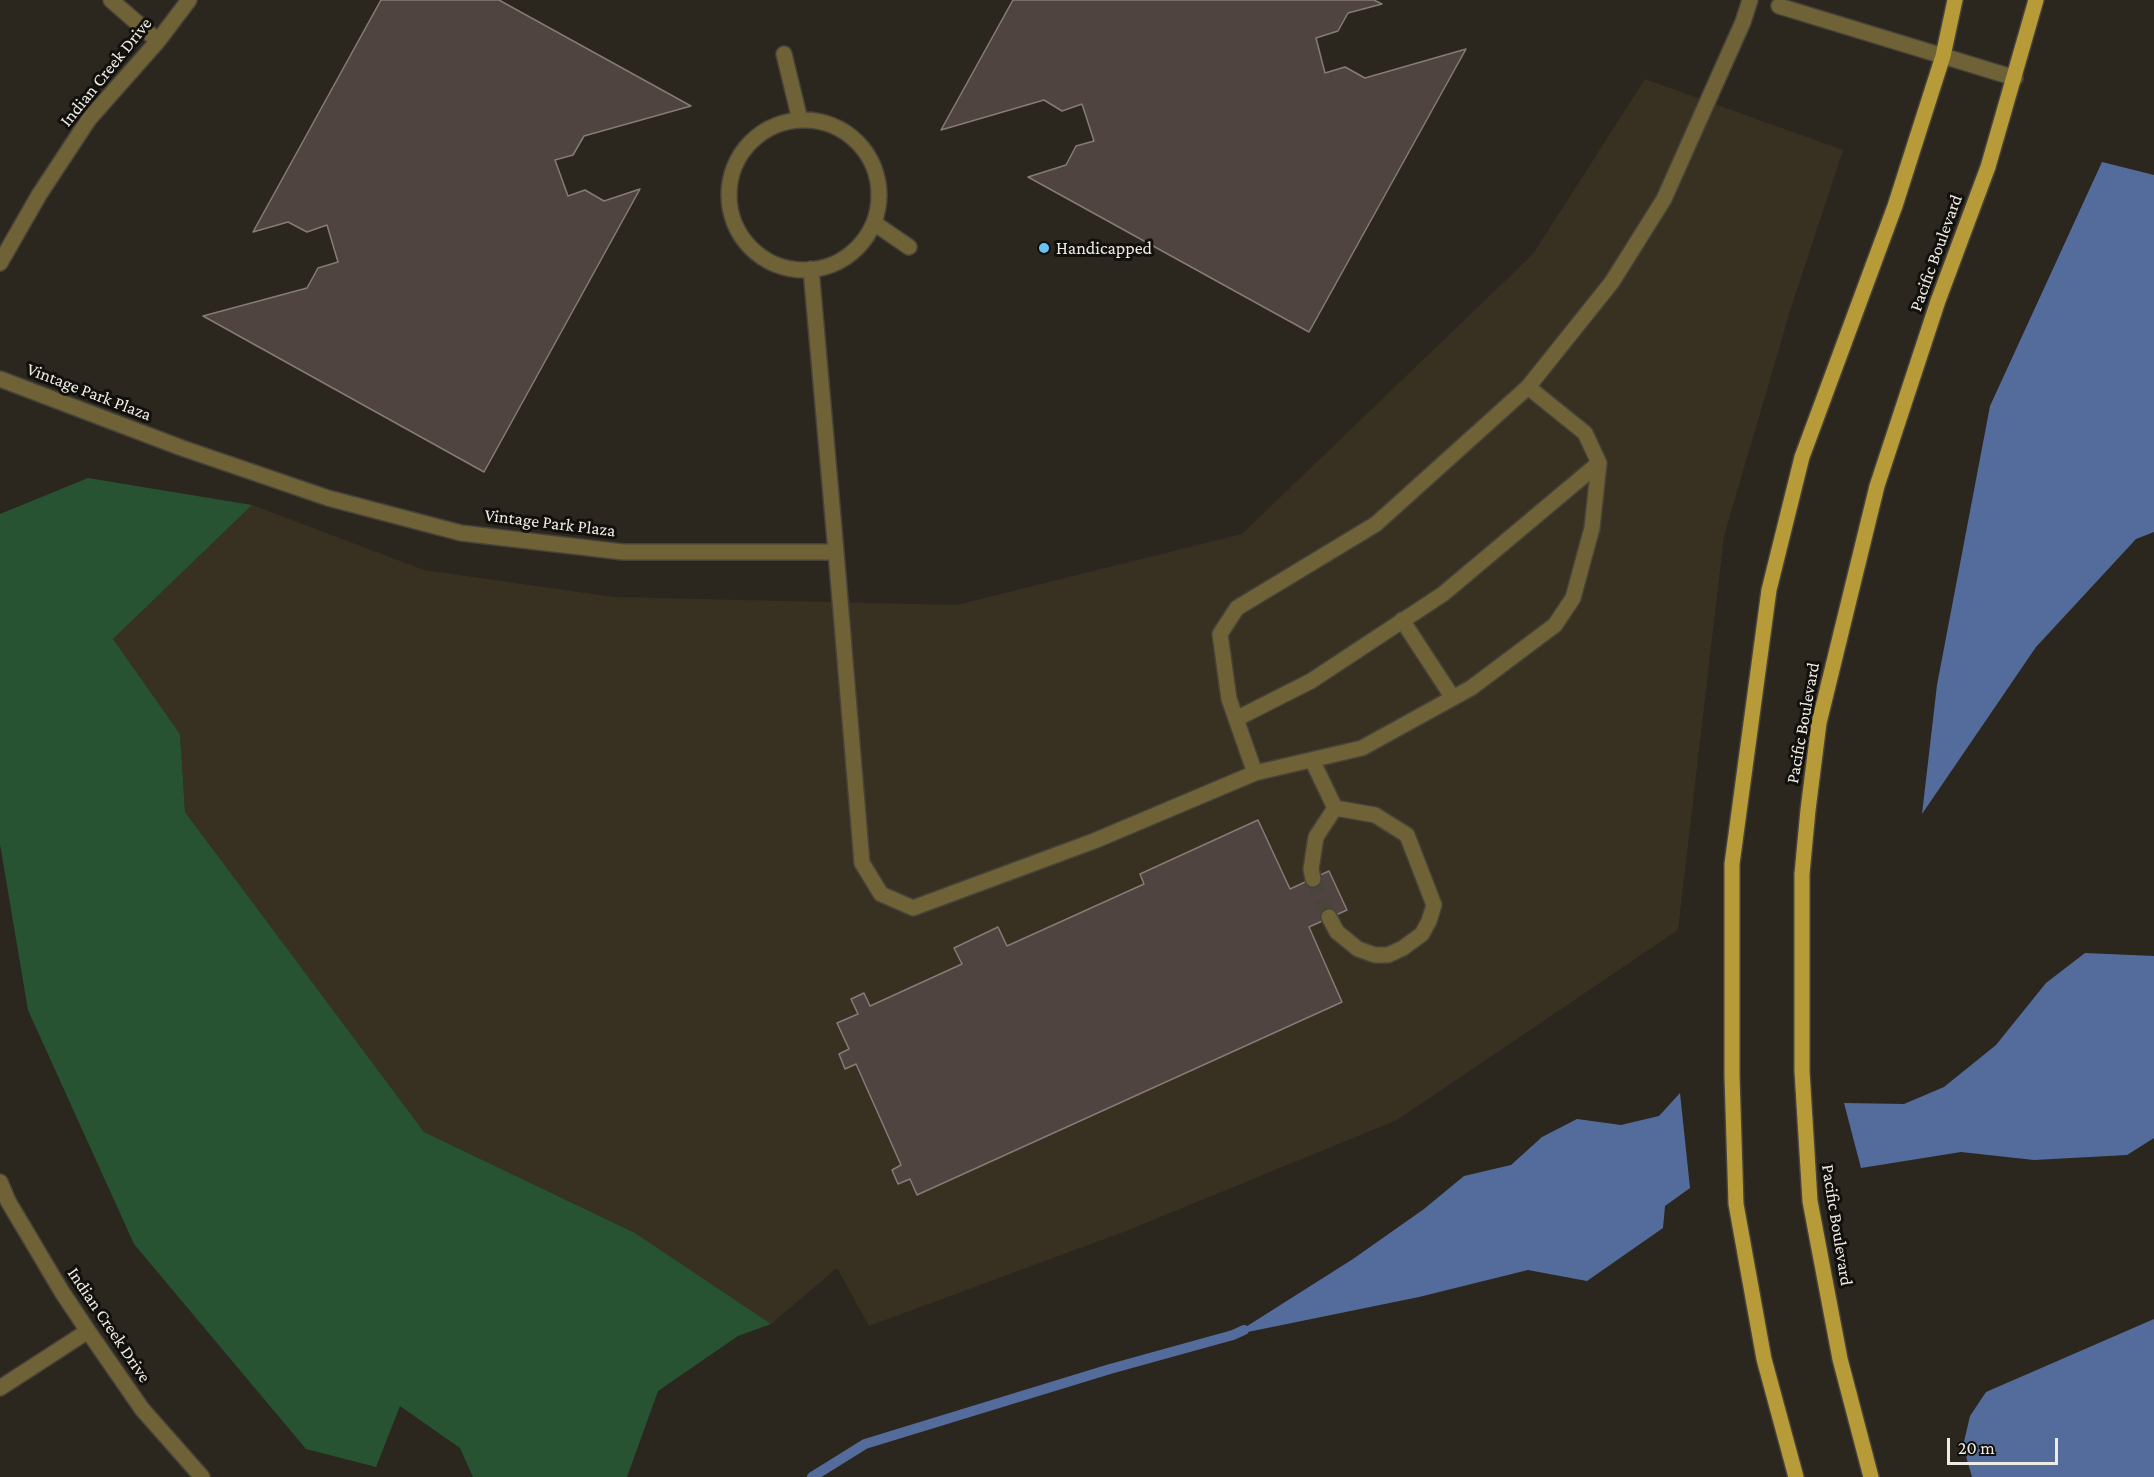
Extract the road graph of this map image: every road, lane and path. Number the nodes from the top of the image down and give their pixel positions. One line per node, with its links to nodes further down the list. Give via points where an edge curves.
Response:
1 (111, 0): 7 (street)
2 (189, 0): 7 (street, Indian Creek Drive)
3 (1750, 0): 17 (street, via 1664,199 1612,282)
4 (1955, 0): 9 (main road)
5 (2036, 0): 10 (main road, Pacific Boulevard)
6 (1779, 6): 9 (street)
7 (158, 41): 14 (street, Indian Creek Drive, via 89,119)
8 (784, 54): 11 (street)
9 (1943, 56): 10 (street); 32 (main road, via 1895,206 1802,457 1769,590 1732,864 1736,1204 1764,1359)
10 (2015, 78): 33 (main road, Pacific Boulevard, via 1988,167 1876,486 1819,723 1802,874 1802,1071 1810,1201 1840,1359)
11 (800, 120): 12 (street, via 826,123 852,136 872,160 880,183 880,208); 15 (street, via 769,128 748,144 732,170 728,202 735,228 756,255 784,270)
12 (874, 223): 13 (street); 15 (street, via 867,240 842,263)
13 (909, 247)
14 (0, 263)
15 (811, 269): 19 (street)
16 (0, 379): 19 (street, Vintage Park Plaza, via 328,498 461,533 624,552)
17 (1528, 387): 18 (street, via 1585,433); 22 (street, via 1376,524 1237,608 1220,634 1228,699)
18 (1599, 463): 20 (street, via 1443,594); 21 (street, via 1592,528 1573,598 1555,625)
19 (836, 552): 24 (street, via 861,863 881,894 913,908 1094,841)
20 (1402, 620): 21 (street); 22 (street, via 1311,681)
21 (1453, 698): 23 (street, via 1362,748)
22 (1236, 719): 24 (street)
23 (1312, 760): 24 (street); 25 (street)
24 (1255, 773)
25 (1335, 807): 26 (street, via 1316,837); 27 (street, via 1375,815 1407,835 1434,905 1422,934 1388,955 1375,956 1358,949 1337,932)
26 (1313, 879)
27 (1329, 917)
28 (0, 1182): 29 (street, Indian Creek Drive)
29 (88, 1330): 30 (street); 31 (street, Indian Creek Drive, via 142,1409)
30 (0, 1388)
31 (202, 1477)
32 (1796, 1477)
33 (1871, 1477)

